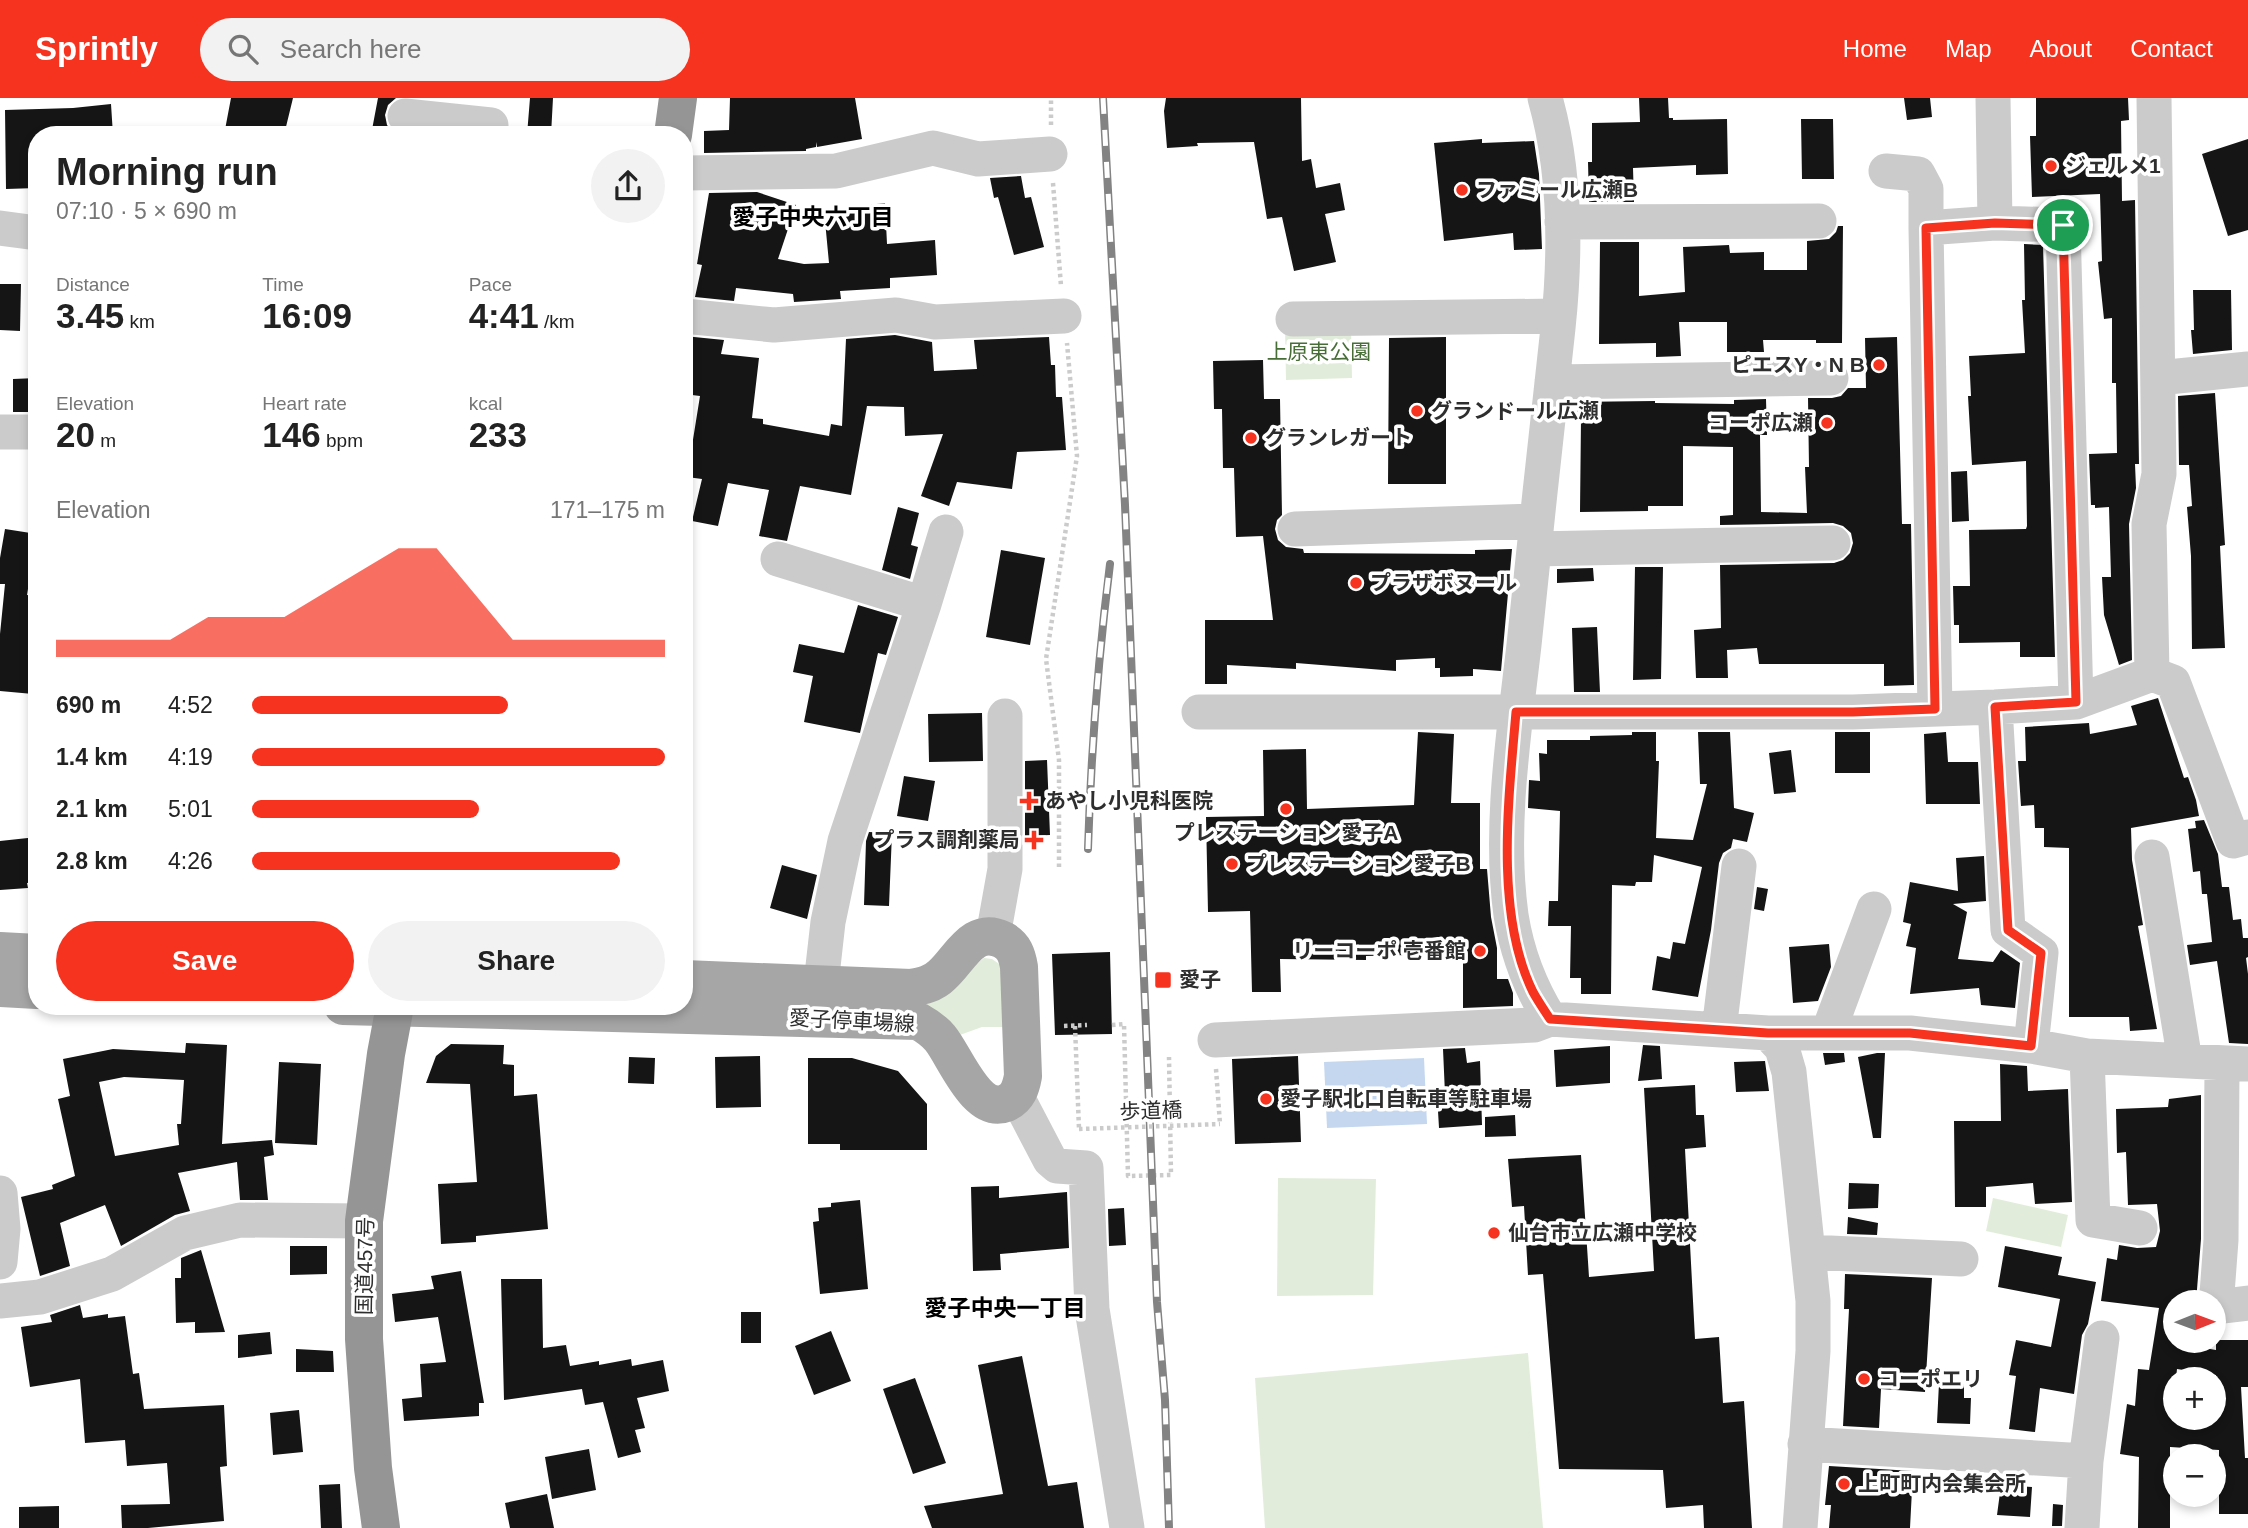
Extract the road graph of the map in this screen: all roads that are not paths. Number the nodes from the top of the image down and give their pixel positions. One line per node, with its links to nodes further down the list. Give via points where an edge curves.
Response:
1 (678, 98): 7 (highway)
2 (1545, 98): 12 (street, via 1560,168)
3 (1993, 98): 13 (street)
4 (2154, 98): 23 (street)
5 (405, 116): 6 (street)
6 (491, 126)
7 (675, 126)
8 (1051, 154): 10 (street, via 978,159 933,148 836,171)
9 (1886, 172): 15 (street, via 1917,174 1926,189)
10 (693, 173)
11 (1819, 221): 12 (street)
12 (1562, 222): 18 (street)
13 (1995, 223): 15 (street); 34 (street, via 2063,225)
14 (0, 228): 16 (street)
15 (1926, 228): 36 (street)
16 (28, 232)
17 (1064, 316): 19 (street, via 935,322 896,315 774,325)
18 (1559, 316): 20 (street); 24 (street)
19 (693, 317)
20 (1293, 318)
21 (2248, 369): 23 (street)
22 (1831, 378): 24 (street)
23 (2158, 378): 33 (street, via 2159,474 2149,524)
24 (1552, 382): 29 (street)
25 (0, 432): 26 (street)
26 (28, 432)
27 (1295, 529): 29 (street)
28 (946, 532): 32 (street)
29 (1536, 535): 30 (street); 38 (street)
30 (1833, 543)
31 (778, 559): 32 (street)
32 (924, 604): 48 (street, via 845,841)
33 (2152, 674): 34 (street); 40 (street, via 2173,682 2234,841)
34 (2076, 702): 35 (street)
35 (1995, 707): 36 (street); 58 (street, via 2008,930 2041,953)
36 (1935, 709): 38 (street)
37 (1199, 712): 38 (street)
38 (1516, 712): 53 (street, via 1507,822 1511,916 1521,960)
39 (1005, 716): 44 (street, via 1005,869)
40 (2248, 837)
41 (2152, 857): 60 (street)
42 (1739, 866): 54 (street)
43 (1874, 909): 56 (street)
44 (993, 936): 48 (main road, 愛子停車場線, via 979,937 968,945 927,985); 62 (main road, via 1016,952 1019,967 1023,1076)
45 (0, 951): 46 (main road)
46 (28, 953)
47 (693, 979): 48 (main road, 愛子停車場線)
48 (821, 984)
49 (0, 988): 50 (main road)
50 (28, 990)
51 (393, 1015): 64 (highway, 国道457号)
52 (693, 1015): 62 (main road, 愛子停車場線, via 918,1021 940,1038 983,1100 997,1105)
53 (1550, 1019): 54 (street); 57 (street, via 1534,1025)
54 (1719, 1030): 55 (street)
55 (1768, 1033): 56 (street); 66 (street, via 1782,1048 1789,1072)
56 (1828, 1033): 58 (street, via 1910,1033)
57 (1214, 1040)
58 (2031, 1046): 59 (street)
59 (2087, 1056): 60 (street); 65 (street, via 2083,1229)
60 (2185, 1061): 61 (street)
61 (2235, 1064): 70 (street, via 2216,1307)
62 (1016, 1095): 75 (street, via 1050,1160 1058,1167 1086,1168 1092,1309)
63 (0, 1193): 68 (street)
64 (364, 1221): 69 (street, via 240,1220 185,1233 112,1274 40,1297); 74 (highway, 国道457号, via 364,1339)
65 (2140, 1228)
66 (1808, 1252): 67 (street); 72 (street, via 1813,1301)
67 (1961, 1259)
68 (0, 1262)
69 (0, 1301)
70 (2248, 1304)
71 (2102, 1338): 73 (street)
72 (1805, 1444): 73 (street); 76 (street)
73 (2086, 1461): 77 (street)
74 (381, 1528)
75 (1127, 1528)
76 (1800, 1528)
77 (2082, 1528)

